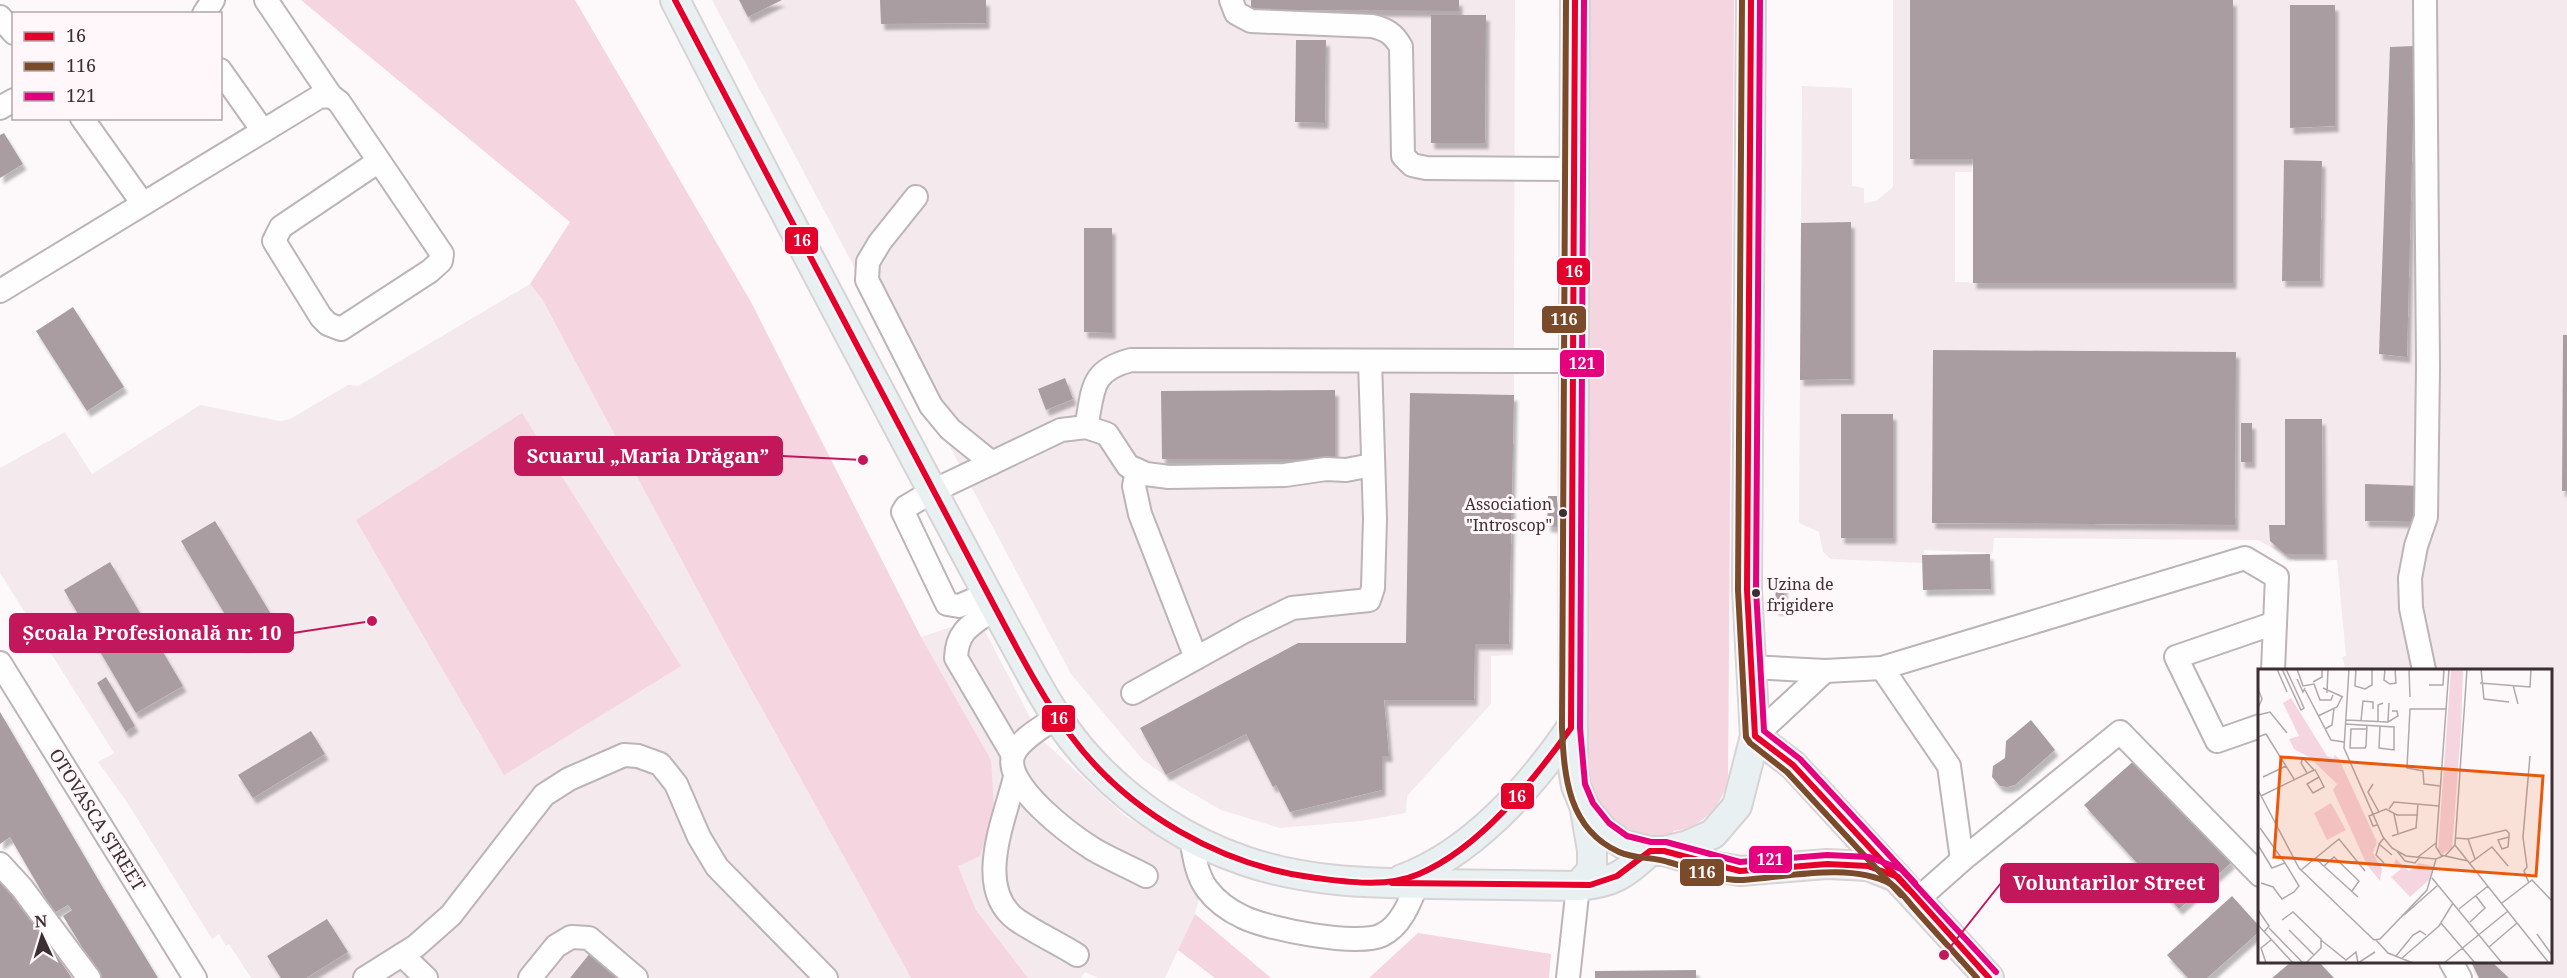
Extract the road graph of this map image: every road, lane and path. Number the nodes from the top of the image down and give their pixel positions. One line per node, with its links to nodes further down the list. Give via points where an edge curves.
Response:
1 (266, 0): 10 (street)
2 (675, 0): 24 (main road)
3 (1231, 0): 14 (street, via 1236,13 1251,21 1372,26 1395,36 1401,47 1403,156 1412,165)
4 (1575, 0): 14 (main road)
5 (1751, 0): 29 (main road, via 1747,590)
6 (2425, 0): 32 (street, via 2426,517 2410,578 2411,608)
7 (0, 17): 8 (street)
8 (12, 31)
9 (222, 73): 12 (street)
10 (331, 96): 12 (street, via 320,97); 13 (street)
11 (83, 120): 16 (street)
12 (263, 131): 16 (street)
13 (379, 161): 13 (street, via 442,254 441,261 341,328 321,317 274,241 281,227)
14 (1575, 169): 19 (main road)
15 (916, 197): 21 (street, via 868,262 867,280 931,406 950,429)
16 (143, 204): 17 (street)
17 (0, 291)
18 (1370, 361): 19 (street); 20 (street, via 1131,360 1113,365 1096,379); 22 (street)
19 (1574, 361): 37 (main road)
20 (1086, 427): 21 (street, via 1061,430); 23 (street, via 1107,434 1128,466)
21 (992, 463): 24 (street)
22 (1372, 465): 23 (street, via 1285,475 1169,477); 27 (street, via 1373,588 1369,600 1292,608)
23 (1137, 470): 27 (street, via 1134,486 1140,513)
24 (933, 492): 25 (main road); 25 (street, via 906,507 903,517 947,604)
25 (991, 601): 35 (main road); 39 (street, via 963,631 956,658)
26 (2275, 623): 30 (street, via 2277,576 2245,558); 31 (street); 36 (street, via 2176,657 2217,741)
27 (1196, 658): 34 (street)
28 (0, 663): 55 (street, OTOVASCA STREET)
29 (1750, 667): 33 (street); 38 (main road)
30 (1882, 668): 33 (street); 43 (street, via 1949,766)
31 (2273, 669)
32 (2424, 669)
33 (1825, 671): 38 (street)
34 (1134, 693)
35 (1057, 717): 39 (street, via 1021,744); 41 (main road, via 1094,764 1140,807)
36 (2258, 726)
37 (1571, 728): 40 (main road, via 1576,786); 48 (main road, via 1534,777 1473,837 1450,856)
38 (1755, 736): 42 (main road, via 1737,806 1713,834 1688,845); 47 (main road, via 1793,765)
39 (1014, 766): 46 (street, via 1023,790 1060,825 1093,849); 51 (street, via 993,864 995,885 1003,905 1016,919)
40 (1585, 808): 42 (main road, via 1603,831 1623,844); 49 (main road, via 1592,870)
41 (1191, 837): 48 (main road, via 1244,861 1290,873 1324,879); 48 (street, via 1195,864 1206,888 1243,917 1279,929 1365,939 1382,936 1395,926 1408,905)
42 (1657, 851): 47 (main road, via 1740,870 1837,864 1868,866); 49 (main road, via 1620,877 1603,884)
43 (1962, 860): 45 (street, via 2120,732); 50 (street)
44 (0, 864): 54 (street)
45 (2258, 874)
46 (1146, 876)
47 (1898, 878): 50 (main road)
48 (1404, 883): 49 (main road)
49 (1578, 886): 61 (street)
50 (1918, 899): 62 (main road)
51 (1077, 955)
52 (402, 956): 56 (street); 57 (street); 60 (street, via 451,915 544,795 569,779 624,755 660,764 676,784 717,867)
53 (2452, 963): 63 (street)
54 (89, 978)
55 (195, 978)
56 (365, 978)
57 (426, 978)
58 (530, 978): 59 (street, via 556,946 571,937 589,938)
59 (636, 978)
60 (826, 978)
61 (1568, 978)
62 (1989, 978)
63 (2460, 978)

